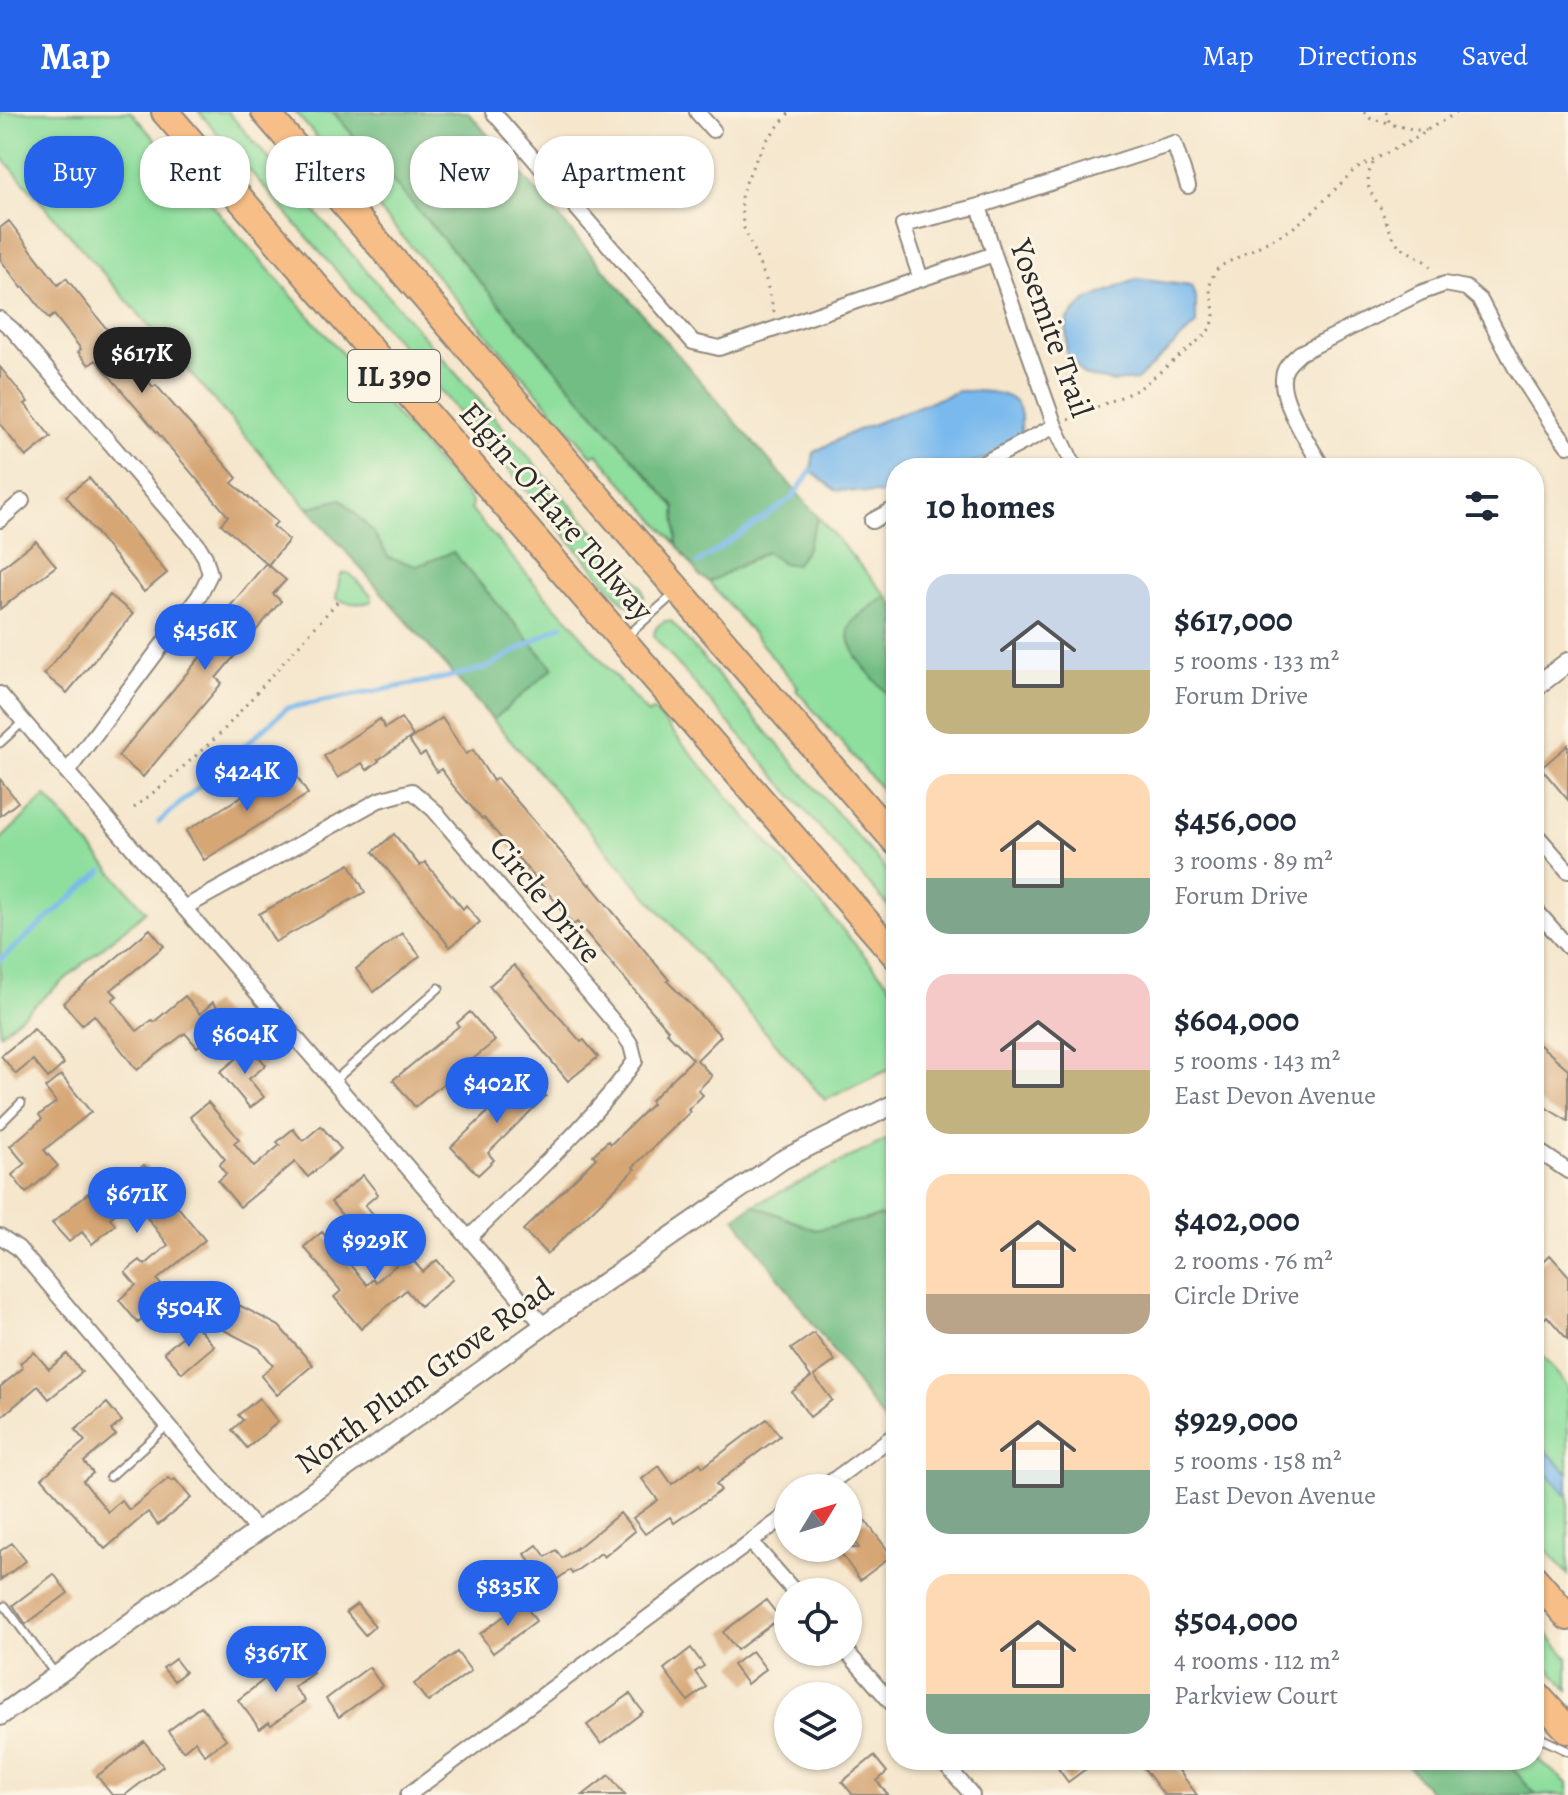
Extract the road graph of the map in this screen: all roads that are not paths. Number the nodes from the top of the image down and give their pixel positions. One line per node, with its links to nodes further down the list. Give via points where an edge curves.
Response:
1 (165, 112): 21 (highway, Elgin-O'Hare Tollway / IL 390)
2 (265, 112): 20 (highway, Elgin-O'Hare Tollway / IL 390)
3 (493, 112): 9 (street, via 693,342 719,348)
4 (697, 112): 5 (street)
5 (713, 130)
6 (1188, 186): 7 (street, via 1174,143)
7 (979, 206): 8 (street, Yosemite Trail); 9 (street, via 903,225)
8 (994, 254): 9 (street); 11 (street, Yosemite Trail)
9 (921, 279)
10 (0, 319): 27 (street, via 197,544 210,574)
11 (1055, 426): 13 (street); 14 (street, Yosemite Trail)
12 (1568, 446): 15 (street, via 1515,367 1480,300 1466,288 1445,284 1300,353 1287,366 1286,399)
13 (993, 458)
14 (1070, 458)
15 (1318, 458)
16 (22, 501): 18 (street)
17 (886, 513): 19 (street)
18 (0, 520)
19 (872, 521)
20 (678, 591): 21 (lane); 28 (highway, Elgin-O'Hare Tollway / IL 390)
21 (623, 639): 33 (highway, Elgin-O'Hare Tollway / IL 390)
22 (1568, 662): 23 (street)
23 (1544, 680)
24 (0, 694): 25 (street)
25 (24, 721): 26 (lane); 27 (street)
26 (0, 743)
27 (67, 772): 31 (street)
28 (886, 830)
29 (1544, 843): 30 (street)
30 (1568, 871)
31 (184, 908): 36 (street); 43 (street, Circle Drive, via 379,800 412,791 434,810 623,1033 635,1061 566,1141)
32 (1544, 919): 34 (street)
33 (886, 944)
34 (1568, 947)
35 (439, 988): 36 (lane)
36 (334, 1081): 43 (street)
37 (21, 1103): 39 (lane)
38 (886, 1108): 44 (street, North Plum Grove Road, via 782,1160)
39 (0, 1124)
40 (1544, 1155): 41 (street)
41 (1568, 1171)
42 (0, 1236): 45 (street, via 18,1248)
43 (469, 1238): 44 (street)
44 (544, 1326): 50 (street, North Plum Grove Road)
45 (168, 1425): 48 (lane); 50 (street)
46 (886, 1441): 47 (street)
47 (842, 1474)
48 (110, 1477)
49 (774, 1525): 51 (street)
50 (258, 1532): 57 (street, North Plum Grove Road)
51 (751, 1542): 52 (street); 65 (street)
52 (783, 1578)
53 (1544, 1589): 55 (highway)
54 (5, 1606): 57 (lane)
55 (1568, 1617)
56 (859, 1666): 58 (street)
57 (57, 1675): 60 (street, North Plum Grove Road)
58 (886, 1697)
59 (1544, 1703): 61 (highway)
60 (0, 1716)
61 (1568, 1730)
62 (1544, 1740): 63 (lane)
63 (1568, 1751)
64 (951, 1770): 66 (street)
65 (408, 1795)
66 (972, 1795)

